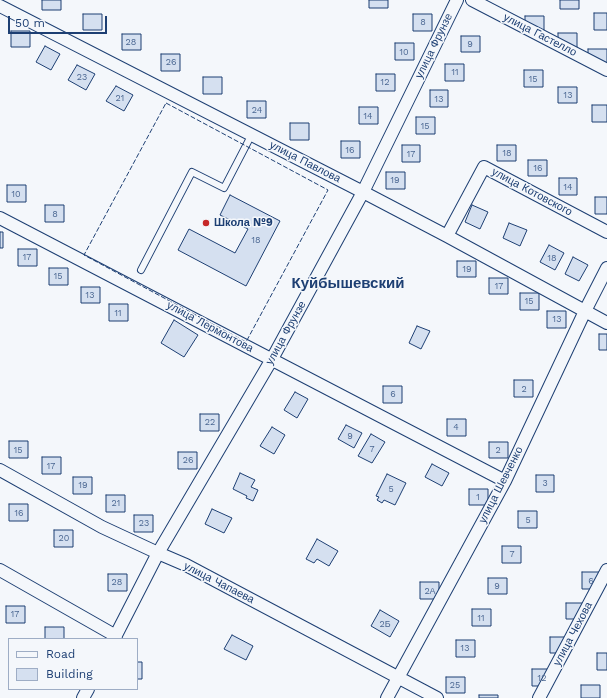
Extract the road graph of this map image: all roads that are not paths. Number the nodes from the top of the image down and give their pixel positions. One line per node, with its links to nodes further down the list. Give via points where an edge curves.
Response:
1 (457, 0): 6 (street, улица Фрунзе)
2 (472, 0): 4 (street, улица Гастелло)
3 (0, 6): 5 (street, улица Павлова)
4 (607, 70)
5 (252, 134): 6 (street, улица Павлова); 11 (lane, via 224,188 192,172)
6 (363, 192): 9 (street, улица Павлова); 14 (street, улица Фрунзе)
7 (0, 218): 14 (street, улица Лермонтова)
8 (607, 232): 9 (street, улица Котовского, via 484,167)
9 (447, 236): 12 (street, улица Павлова)
10 (607, 268): 12 (street, улица Шевченко)
11 (141, 270)
12 (585, 311): 13 (street, улица Павлова); 16 (street, улица Шевченко)
13 (607, 323)
14 (272, 360): 16 (street, улица Лермонтова); 17 (street, улица Фрунзе)
15 (0, 470): 17 (street, улица Чапаева, via 102,527)
16 (505, 481): 21 (street, улица Шевченко)
17 (158, 553): 20 (street, улица Фрунзе); 21 (street, улица Чапаева, via 186,565)
18 (0, 570): 20 (street)
19 (607, 570): 24 (street, улица Чехова)
20 (115, 637)
21 (398, 677): 22 (street, улица Шевченко); 23 (street, улица Чапаева)
22 (386, 698)
23 (437, 698)
24 (539, 698)

